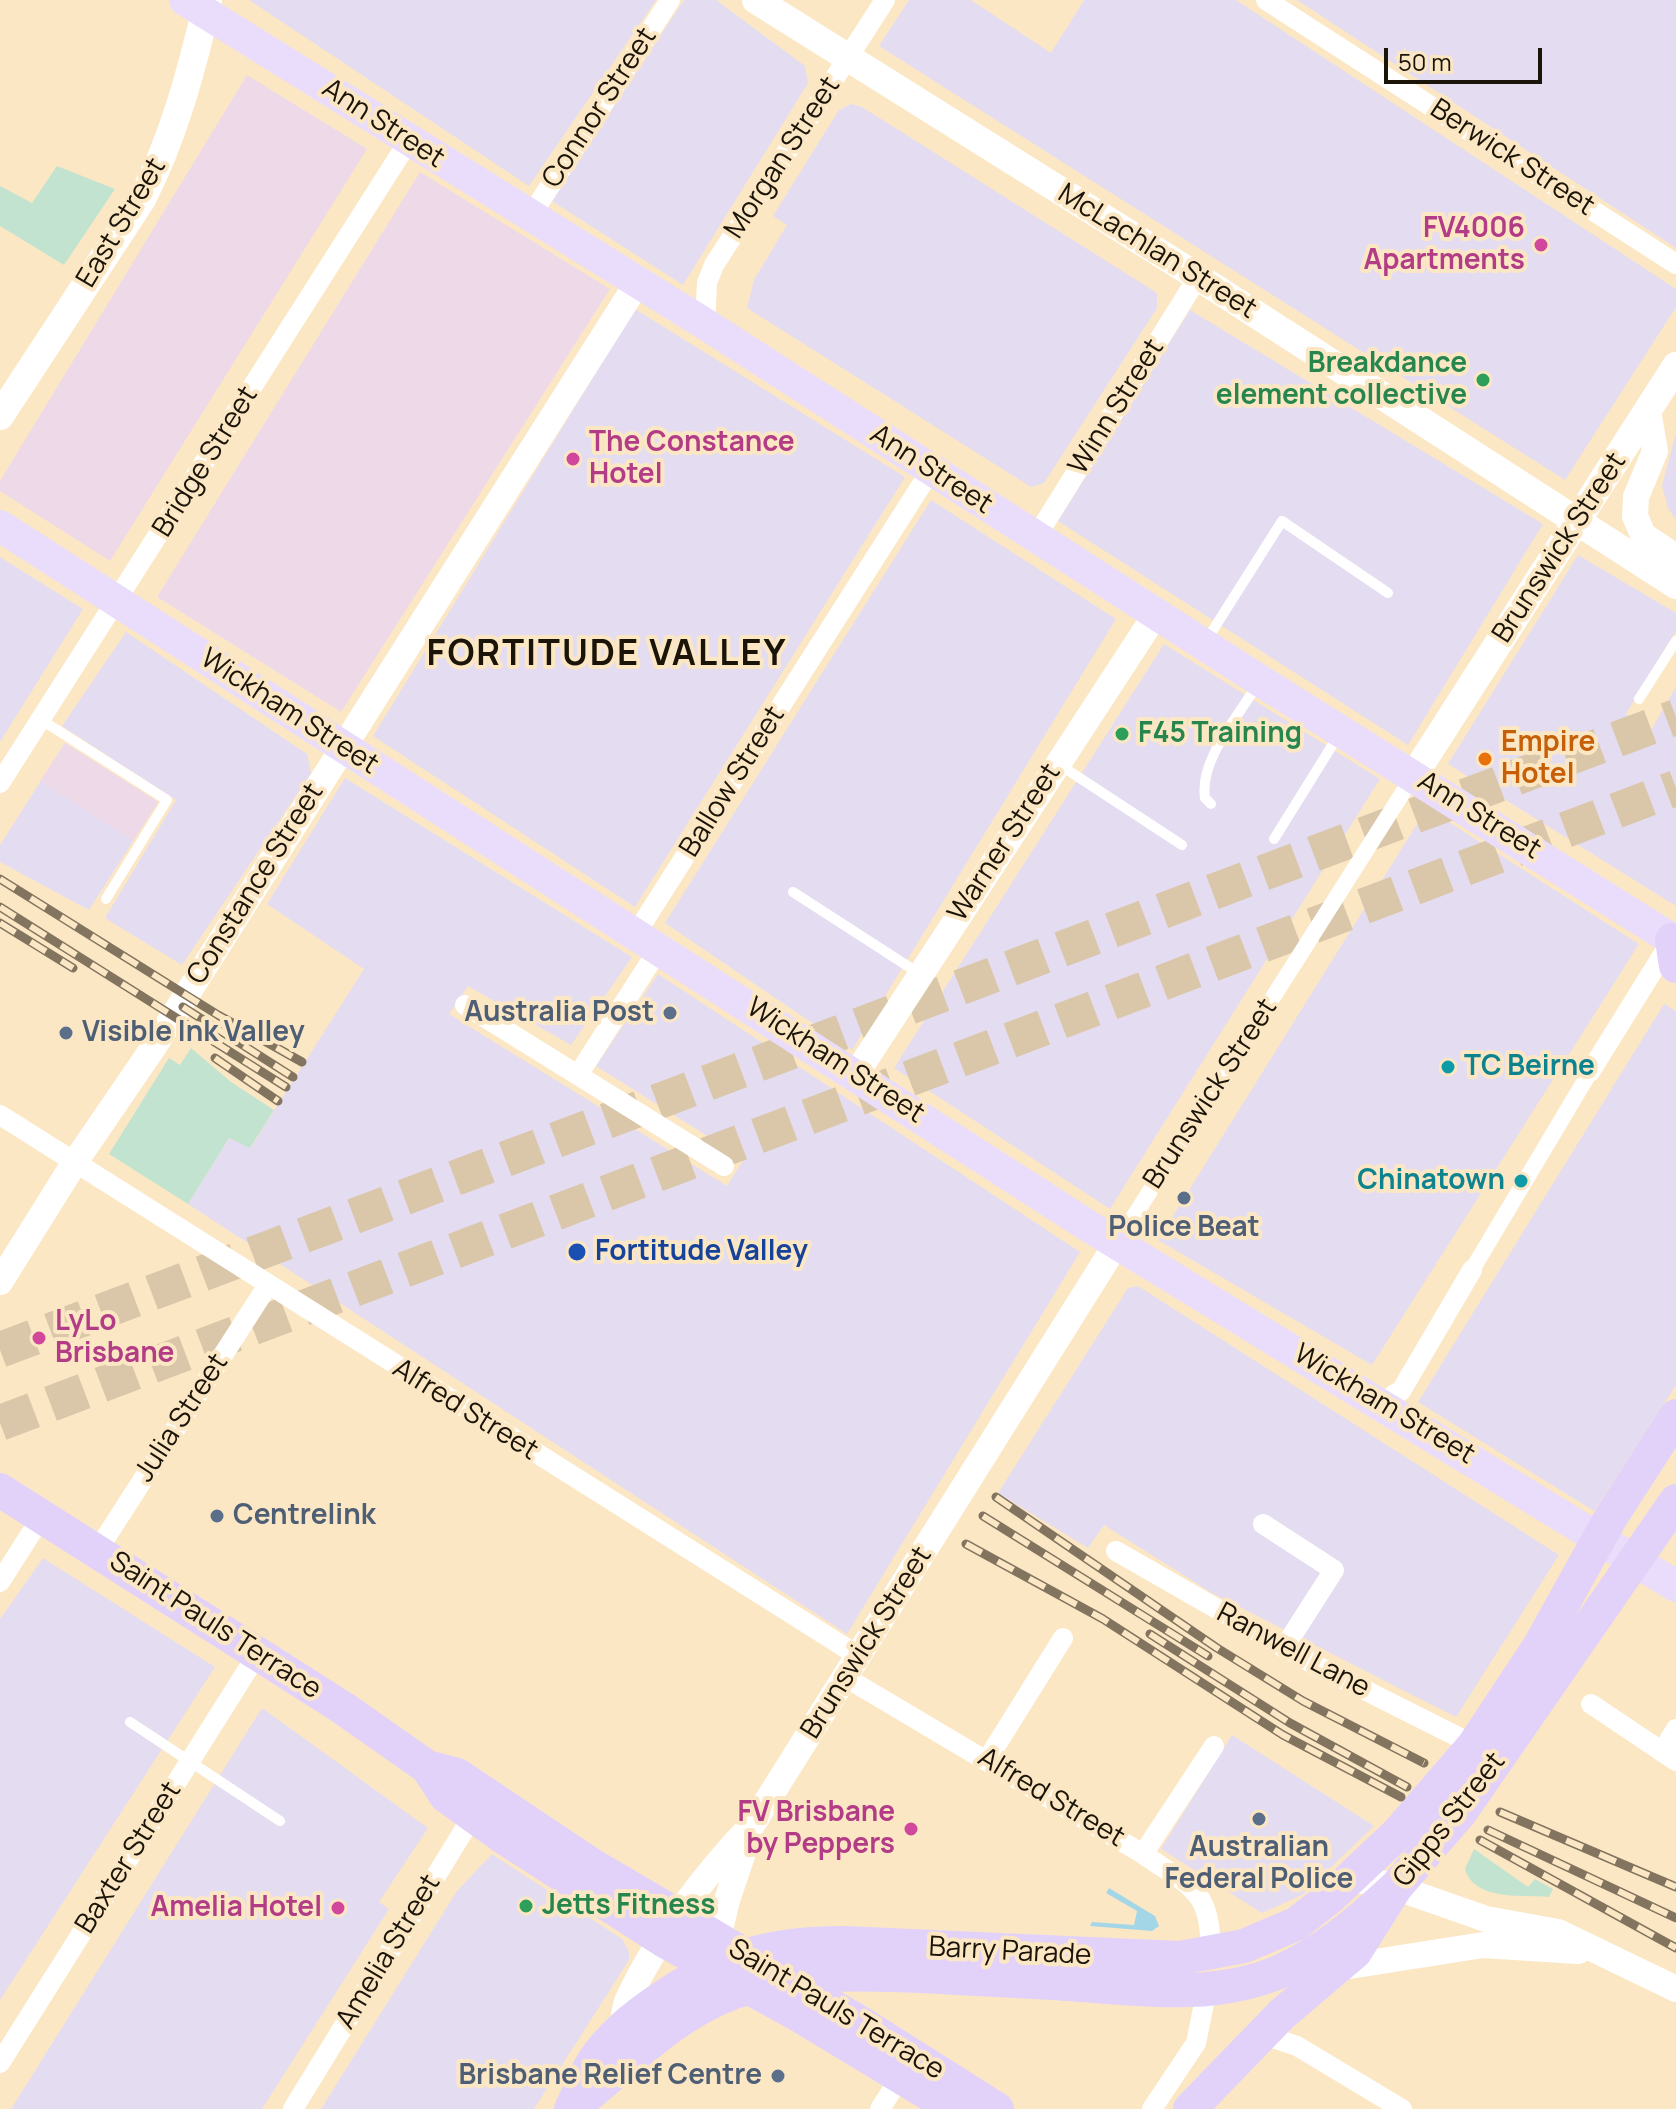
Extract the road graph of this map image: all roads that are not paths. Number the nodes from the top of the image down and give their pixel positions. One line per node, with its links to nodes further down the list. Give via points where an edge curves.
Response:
1 (670, 0): 8 (street, Connor Street)
2 (756, 0): 6 (main road, McLachlan Street)
3 (885, 0): 6 (street, Morgan Street)
4 (1266, 0): 9 (street, Berwick Street)
5 (199, 4): 7 (main road, Ann Street); 15 (main road, East Street, via 174,130 161,162)
6 (847, 60): 10 (main road, McLachlan Street); 12 (street, Morgan Street, via 714,265 707,283)
7 (410, 139): 8 (main road, Ann Street); 23 (street, Bridge Street)
8 (530, 217): 11 (main road, Ann Street)
9 (1676, 264)
10 (1198, 277): 17 (main road, McLachlan Street); 19 (street, Winn Street)
11 (638, 282): 12 (main road, Ann Street); 31 (street, Constance Street)
12 (705, 324): 16 (main road, Ann Street)
13 (1676, 366): 14 (main road, Brunswick Street)
14 (1648, 411): 17 (main road, Brunswick Street); 20 (street, via 1655,451 1636,497 1635,516 1643,535)
15 (0, 416)
16 (931, 470): 19 (main road, Ann Street); 40 (street, Ballow Street)
17 (1579, 521): 21 (main road, McLachlan Street); 33 (main road, Brunswick Street)
18 (0, 526): 23 (main road, Wickham Street)
19 (1036, 537): 24 (main road, Ann Street)
20 (1676, 557)
21 (1676, 585)
22 (1388, 593): 26 (lane, via 1282,521)
23 (118, 602): 29 (street, Bridge Street); 31 (main road, Wickham Street)
24 (1156, 614): 26 (main road, Ann Street); 32 (street, Warner Street)
25 (1676, 641): 28 (lane)
26 (1204, 644): 27 (main road, Ann Street)
27 (1259, 680): 30 (main road, Ann Street); 35 (lane, via 1209,770 1204,790)
28 (1639, 699)
29 (40, 719): 34 (street, Bridge Street); 39 (lane, via 167,800)
30 (1341, 731): 33 (main road, Ann Street); 36 (lane)
31 (342, 747): 40 (main road, Wickham Street); 48 (street, Constance Street)
32 (1057, 763): 37 (lane); 42 (street, Warner Street)
33 (1414, 775): 41 (main road, Ann Street); 50 (street, Brunswick Street)
34 (0, 783)
35 (1211, 804)
36 (1274, 839)
37 (1182, 845)
38 (793, 892): 42 (lane)
39 (106, 899)
40 (648, 940): 45 (main road, Wickham Street); 46 (street, Ballow Street)
41 (1675, 949): 44 (street)
42 (920, 974): 45 (street, Warner Street)
43 (465, 1005): 46 (street)
44 (1590, 1072): 51 (street)
45 (856, 1074): 50 (main road, Wickham Street)
46 (578, 1075): 49 (street)
47 (0, 1115): 48 (street, Alfred Street)
48 (75, 1162): 52 (street, Constance Street); 53 (street, Alfred Street)
49 (724, 1166)
50 (1117, 1243): 54 (main road, Wickham Street); 69 (street, Brunswick Street)
51 (1472, 1270): 54 (street, via 1401,1391)
52 (0, 1282)
53 (268, 1285): 61 (street, Julia Street); 69 (street, Alfred Street)
54 (1390, 1401): 60 (main road, Wickham Street)
55 (1676, 1416): 60 (highway, Gipps Street)
56 (0, 1490): 58 (highway, Saint Pauls Terrace)
57 (1676, 1501): 63 (highway, Gipps Street)
58 (42, 1516): 61 (highway, Saint Pauls Terrace); 64 (street)
59 (1263, 1524): 67 (street, via 1334,1570)
60 (1599, 1537): 63 (main road, Wickham Street); 77 (highway, Gipps Street)
61 (97, 1551): 68 (highway, Saint Pauls Terrace)
62 (1116, 1551): 67 (street, Ranwell Lane)
63 (1636, 1561): 65 (main road, Wickham Street); 77 (highway, Gipps Street)
64 (0, 1582)
65 (1676, 1586)
66 (1063, 1638): 75 (street)
67 (1284, 1648): 77 (street, Ranwell Lane)
68 (258, 1653): 76 (street, Baxter Street); 78 (highway, Saint Pauls Terrace, via 427,1767 446,1796)
69 (851, 1666): 75 (street, Alfred Street); 80 (street, Brunswick Street)
70 (1591, 1704): 74 (street)
71 (130, 1722): 76 (lane)
72 (1676, 1729): 74 (street)
73 (1214, 1746): 81 (street)
74 (1669, 1757)
75 (987, 1760): 81 (street, Alfred Street)
76 (190, 1763): 79 (lane); 98 (street, Baxter Street)
77 (1471, 1765): 82 (highway, Gipps Street); 83 (highway, Gipps Street, via 1444,1834)
78 (479, 1805): 84 (highway, Saint Pauls Terrace, via 590,1864); 100 (street, Amelia Street)
79 (280, 1821)
80 (752, 1825): 84 (street, Brunswick Street); 85 (street, Brunswick Street)
81 (1143, 1854): 86 (street, Alfred Street, via 1204,1903 1210,1914)
82 (1350, 1879): 83 (street); 86 (highway, Barry Parade, via 1296,1924)
83 (1396, 1887): 87 (street, via 1486,1919 1558,1932); 88 (highway, Gipps Street, via 1355,1952); 92 (highway, Barry Parade, via 1302,1961 1253,1981)
84 (671, 1928): 85 (highway, Saint Pauls Terrace); 96 (street, Brunswick Street, via 627,2000)
85 (725, 1953): 86 (highway, Barry Parade, via 821,1943 1156,1959); 90 (highway, Saint Pauls Terrace); 91 (highway, Saint Pauls Terrace); 94 (street, Brunswick Street); 96 (highway, Barry Parade)
86 (1210, 1954)
87 (1601, 1954): 88 (street, via 1483,1945); 93 (street)
88 (1337, 1968): 97 (highway, Gipps Street)
89 (873, 1974): 90 (highway, Barry Parade); 92 (highway, Barry Parade, via 1150,1991); 95 (highway, via 861,1998)
90 (788, 1979): 91 (highway, Brunswick Street); 95 (highway, Saint Pauls Terrace)
91 (748, 1989): 94 (highway, Brunswick Street, via 704,2005); 99 (highway, Saint Pauls Terrace)
92 (1207, 1989): 105 (street, via 1196,2043)
93 (1676, 1989)
94 (671, 2025): 101 (highway, Brunswick Street)
95 (864, 2025): 104 (highway, Saint Pauls Terrace)
96 (623, 2028): 101 (highway, Brunswick Street, via 593,2061)
97 (1261, 2034): 106 (highway, Gipps Street); 107 (street, via 1297,2046)
98 (0, 2063)
99 (901, 2076): 102 (street); 103 (highway, Saint Pauls Terrace)
100 (293, 2109)
101 (571, 2109)
102 (880, 2109)
103 (954, 2109)
104 (997, 2109)
105 (1152, 2109)
106 (1190, 2109)
107 (1402, 2109)

